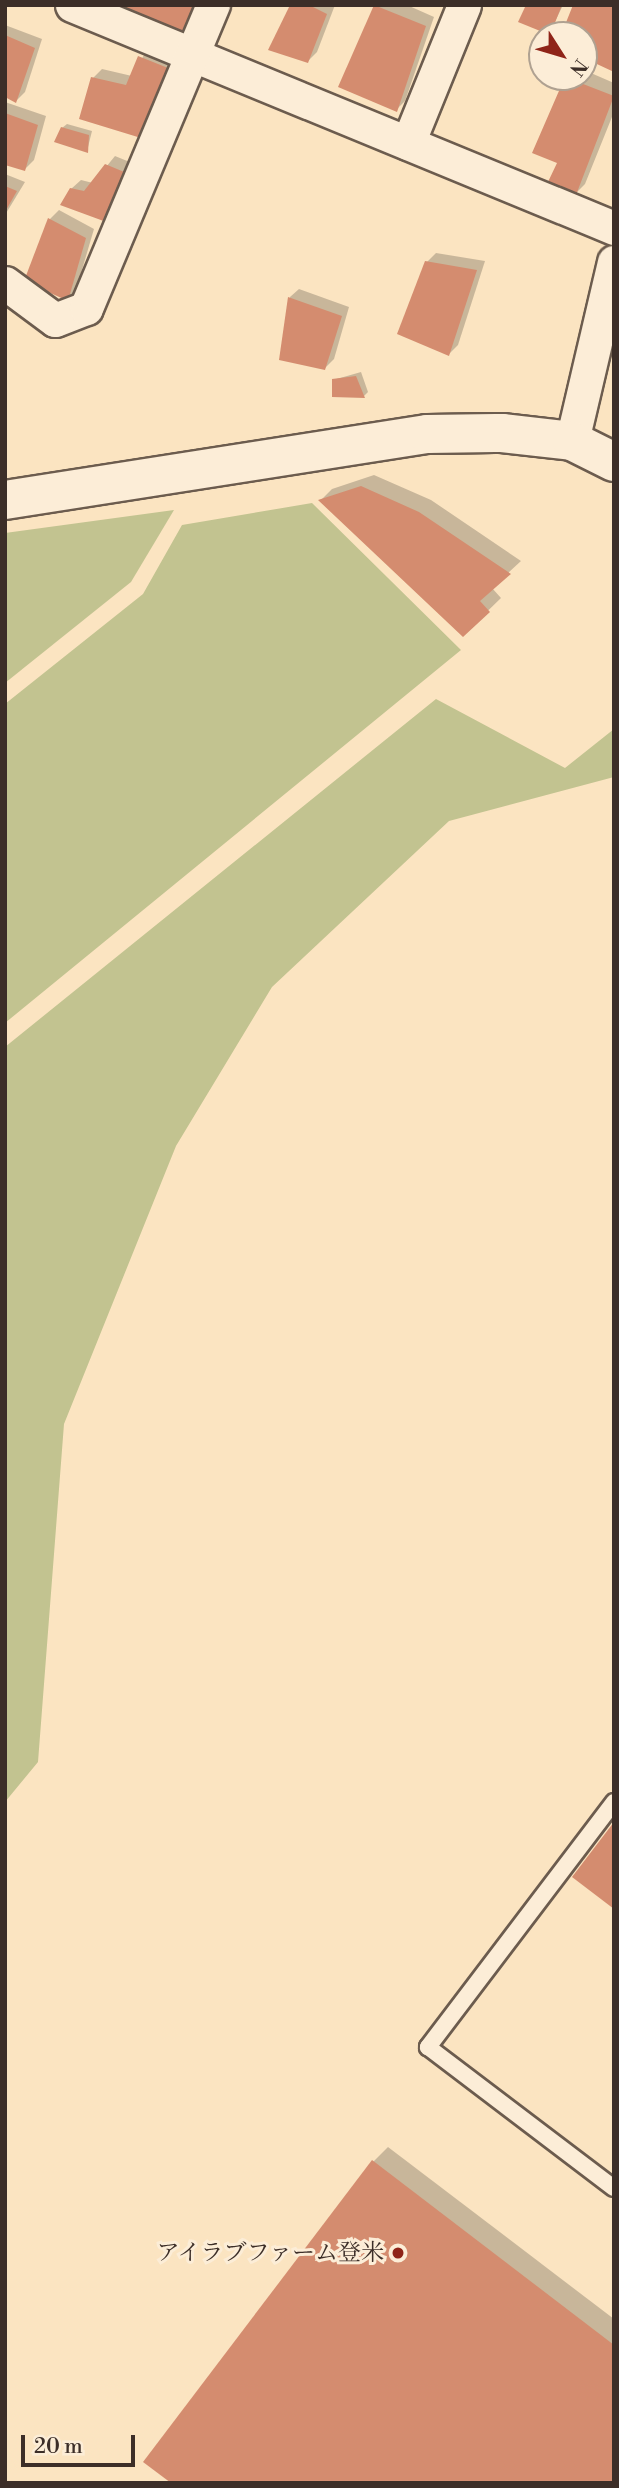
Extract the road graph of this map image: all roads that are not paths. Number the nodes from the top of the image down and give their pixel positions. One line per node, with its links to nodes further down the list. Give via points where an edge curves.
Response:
1 (72, 5): 4 (street)
2 (213, 5): 4 (street)
3 (464, 5): 5 (street)
4 (192, 55): 5 (street); 8 (street, via 86,308 55,320)
5 (408, 143): 6 (street)
6 (614, 228)
7 (614, 262): 9 (street)
8 (5, 283)
9 (572, 441): 10 (street); 11 (street, via 502,433 427,434)
10 (614, 462)
11 (5, 500)
12 (614, 1802): 13 (lane, via 428,2047)
13 (614, 2188)

